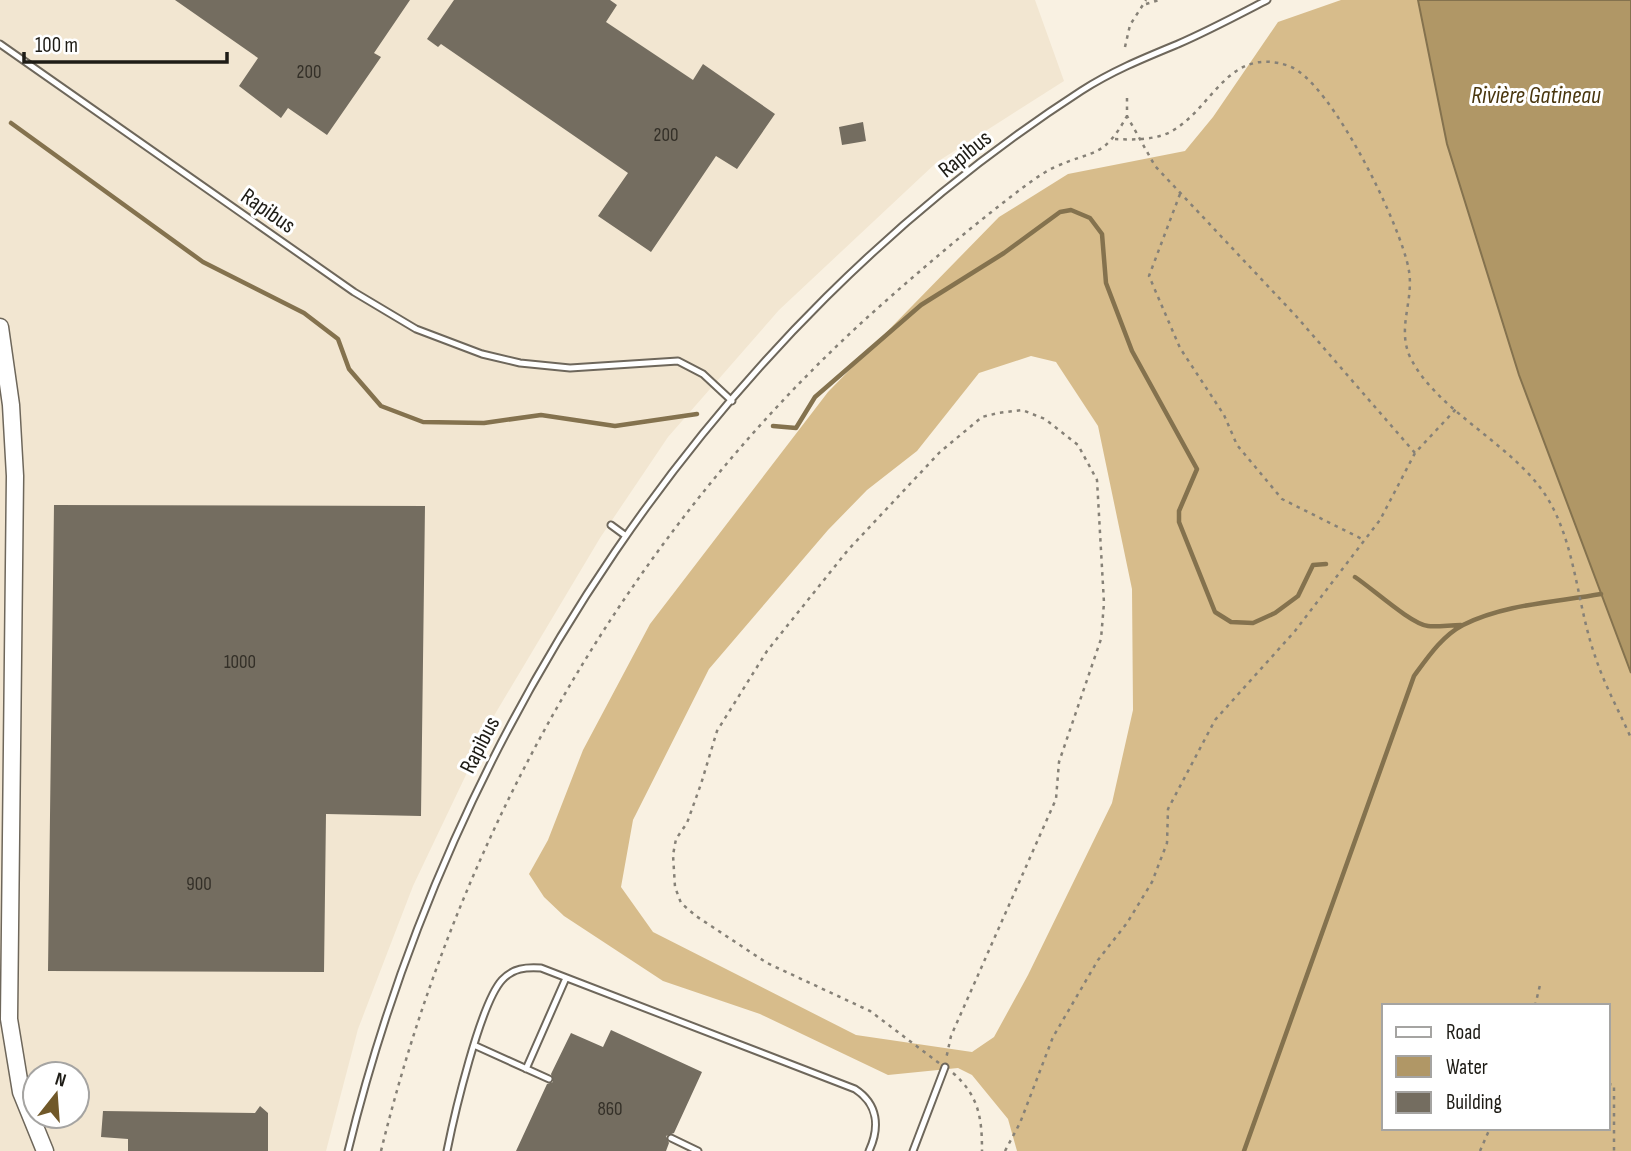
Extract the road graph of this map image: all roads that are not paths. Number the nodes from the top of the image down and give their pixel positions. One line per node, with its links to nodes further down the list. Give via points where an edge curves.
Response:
1 (1267, 0): 4 (lane, Rapibus, via 1102,77 1018,135 875,253)
2 (0, 44): 4 (lane, Rapibus, via 343,285 410,326 482,354 544,366 597,368 678,361 703,374)
3 (0, 327): 13 (street, via 15,475 9,1019 21,1092)
4 (732, 401): 6 (lane, Rapibus)
5 (611, 525): 6 (lane)
6 (626, 536): 14 (lane, Rapibus, via 540,669 469,805 398,977)
7 (566, 978): 8 (lane, via 530,967 509,974 494,993); 10 (lane); 17 (lane, via 855,1089 876,1116 875,1139)
8 (475, 1046): 10 (lane); 15 (lane)
9 (945, 1067): 18 (lane)
10 (526, 1069): 11 (lane)
11 (549, 1079)
12 (671, 1138): 16 (lane)
13 (45, 1151)
14 (348, 1151)
15 (447, 1151)
16 (698, 1151)
17 (869, 1151)
18 (913, 1151)

